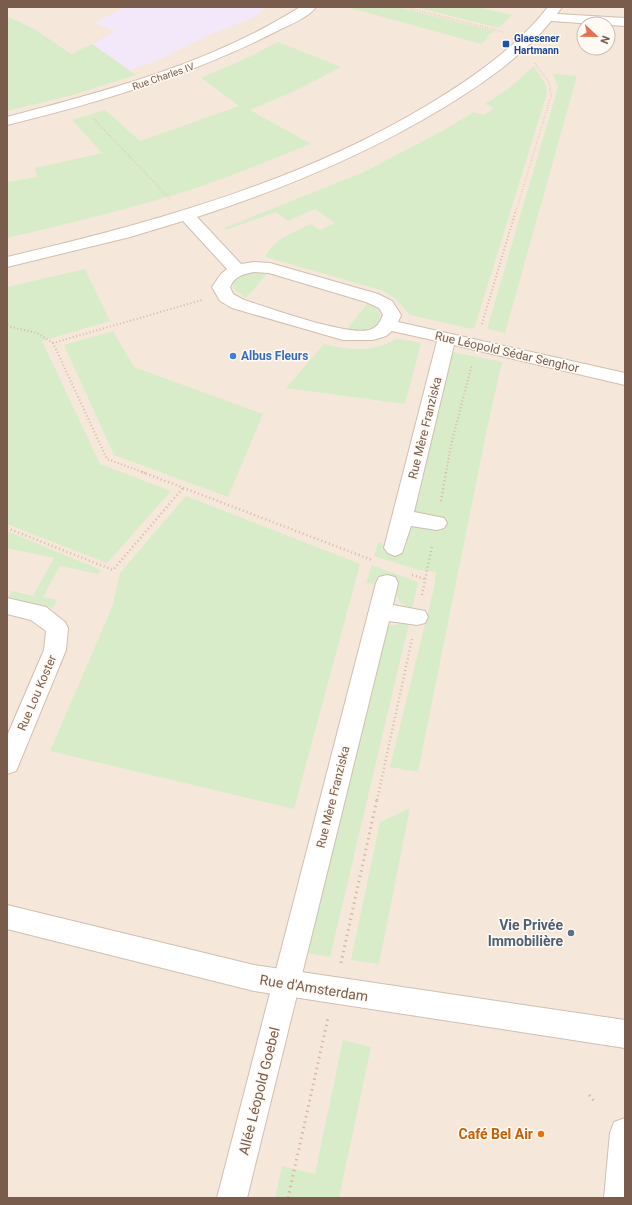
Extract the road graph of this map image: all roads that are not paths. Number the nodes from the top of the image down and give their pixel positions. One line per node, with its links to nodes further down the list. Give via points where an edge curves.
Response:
1 (309, 7): 4 (street, Rue Charles IV, via 268,31 208,59 120,91)
2 (552, 12): 3 (street); 5 (street, via 507,57 474,82 419,117 357,150 274,185)
3 (625, 22)
4 (7, 120)
5 (187, 216): 6 (street); 7 (street)
6 (7, 262)
7 (237, 270): 8 (street, via 270,268 372,298 386,305 392,315); 8 (street, via 226,277 221,287 226,297 238,304 343,335 361,337 378,334)
8 (389, 325): 9 (street, Rue Léopold Sédar Senghor)
9 (447, 338): 10 (street, Rue Léopold Sédar Senghor); 11 (street, Rue Mère Franziska)
10 (625, 379)
11 (402, 518): 12 (street); 13 (street, Rue Mère Franziska)
12 (437, 523)
13 (395, 548)
14 (388, 583): 16 (street, Rue Mère Franziska)
15 (7, 606): 18 (street, Rue Lou Koster, via 38,613 57,628 55,650)
16 (381, 611): 17 (street); 20 (street, Rue Mère Franziska)
17 (417, 617)
18 (7, 764)
19 (7, 917): 20 (street, Rue d'Amsterdam)
20 (286, 984): 21 (street, Rue d'Amsterdam); 23 (street, Allée Léopold Goebel)
21 (625, 1034)
22 (625, 1133): 24 (street)
23 (232, 1198)
24 (619, 1198)

